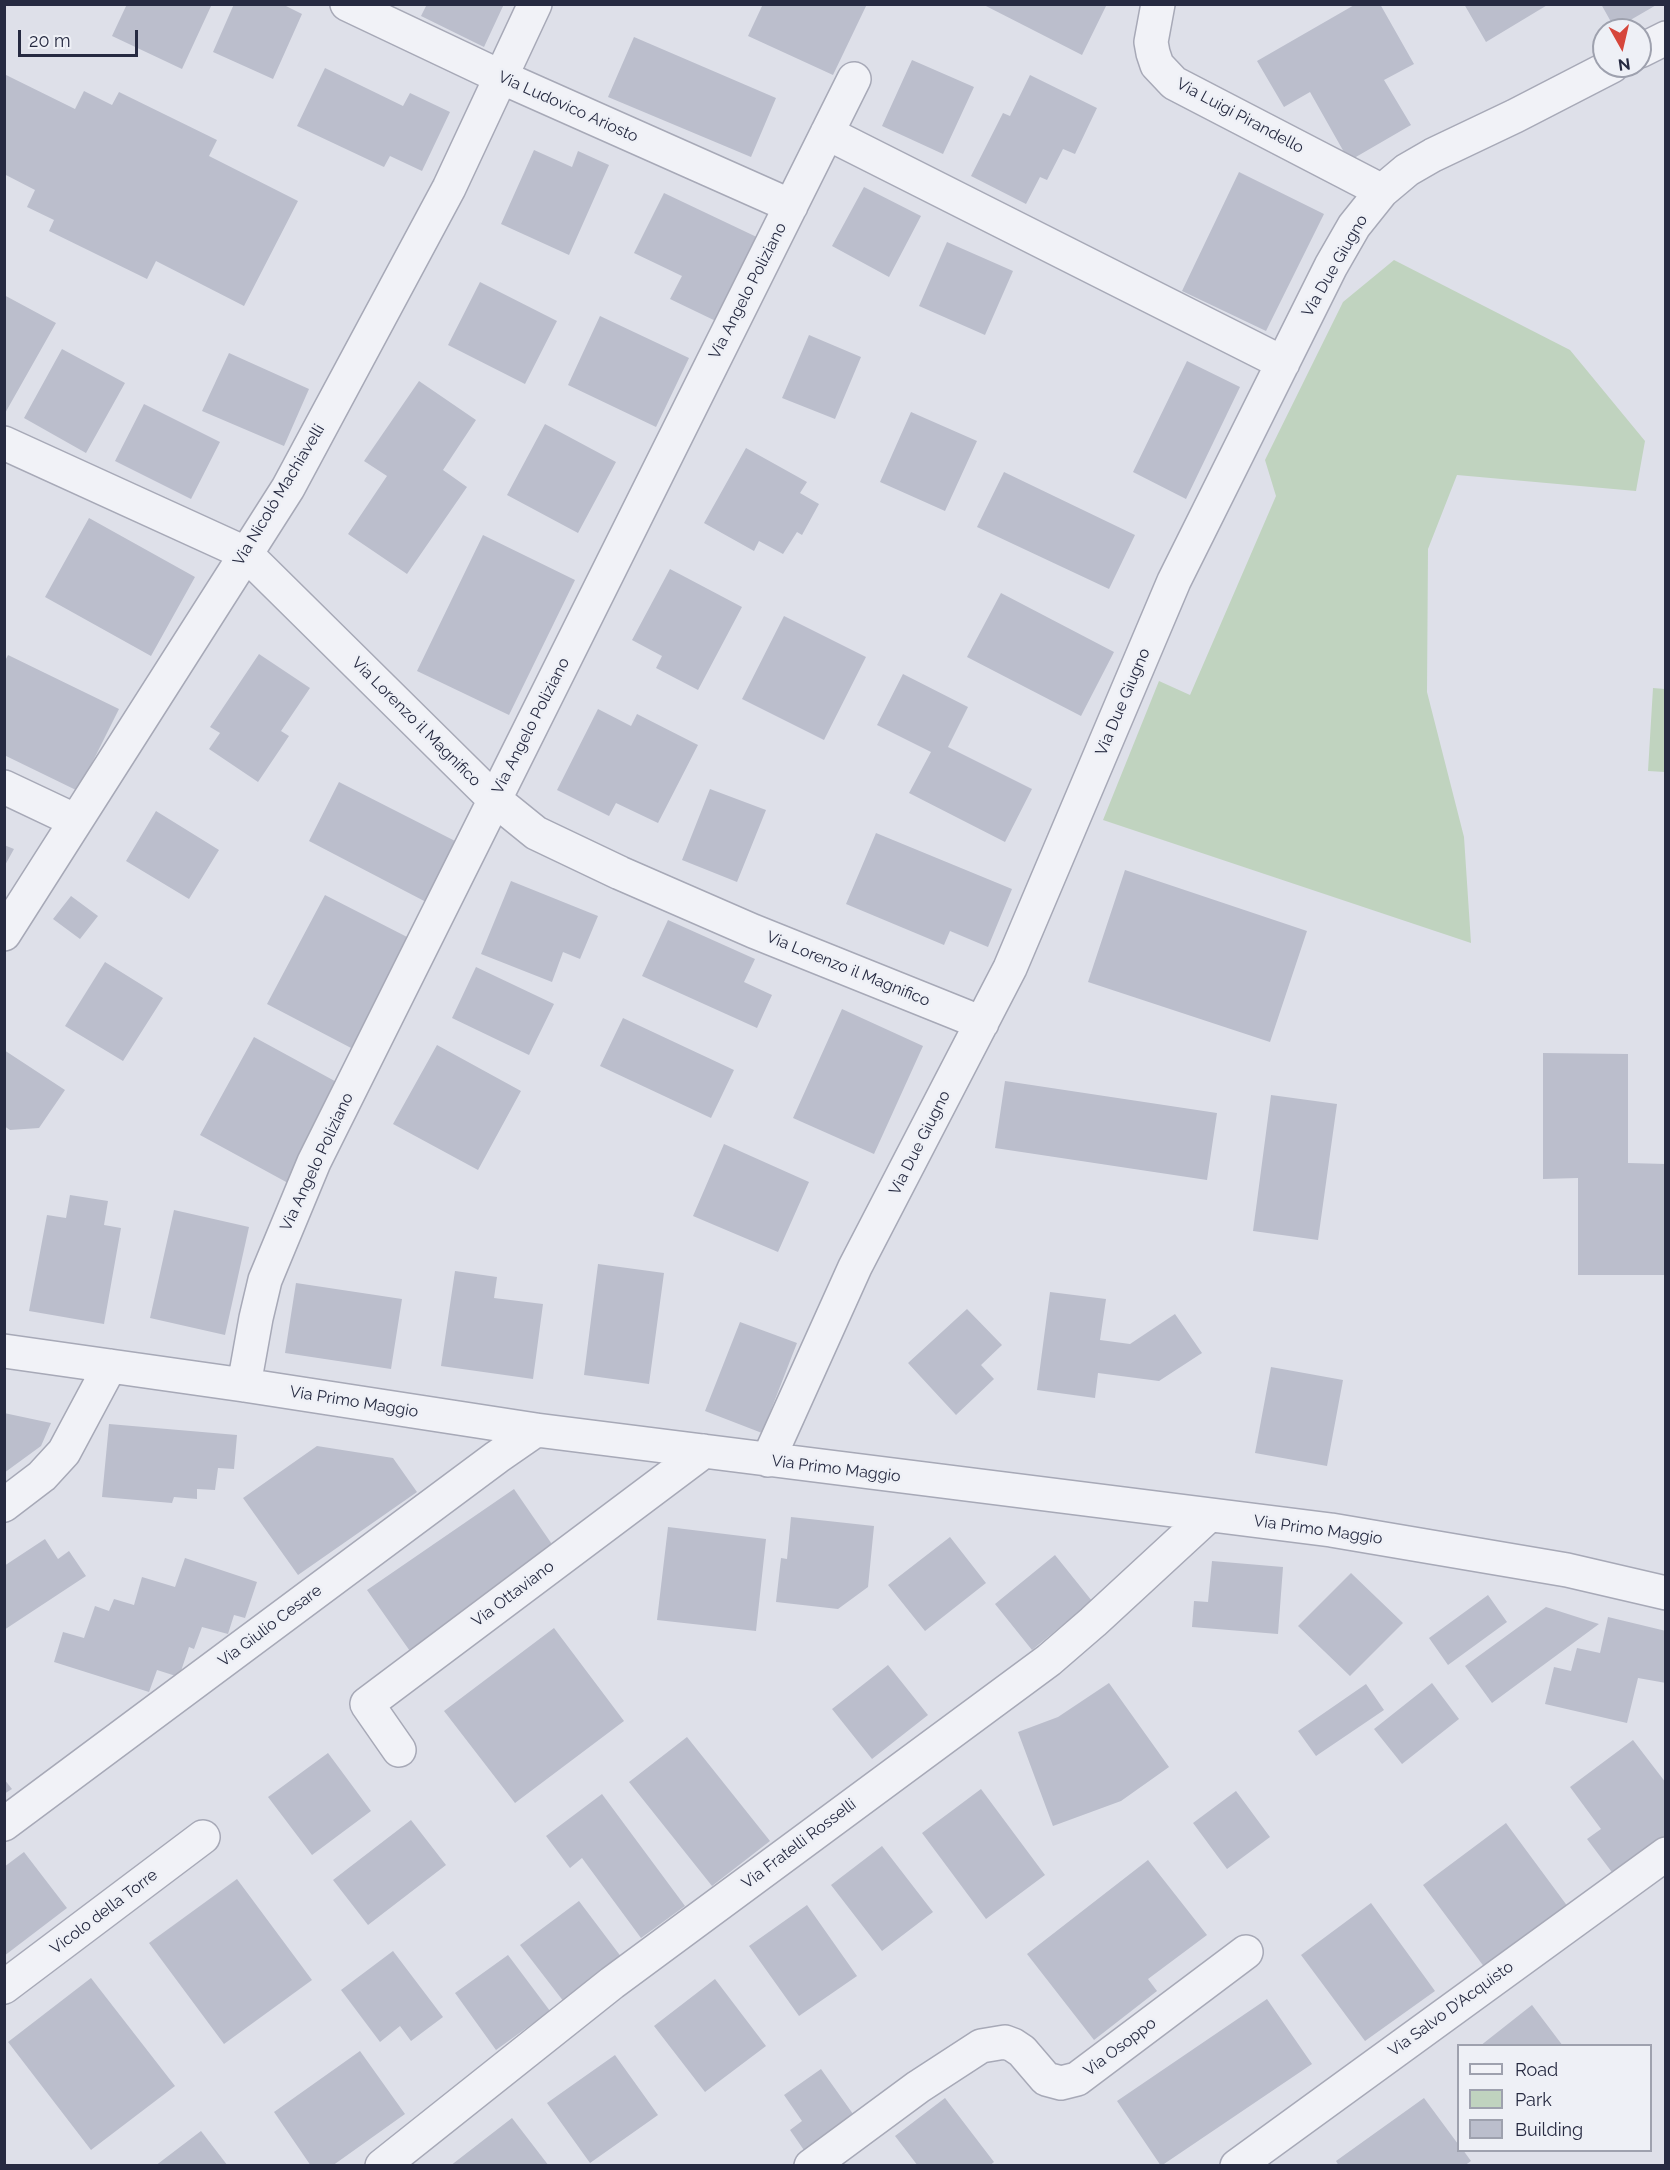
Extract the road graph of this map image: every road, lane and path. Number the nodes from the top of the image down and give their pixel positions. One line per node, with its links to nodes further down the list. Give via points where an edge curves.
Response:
1 (347, 4): 5 (street, Via Ludovico Ariosto)
2 (536, 4): 5 (street, Via Nicolò Machiavelli)
3 (1158, 4): 8 (street, Via Luigi Pirandello, via 1151,42 1153,53 1174,83)
4 (1592, 76): 8 (street, Via Due Giugno, via 1433,155)
5 (501, 77): 9 (street, Via Ludovico Ariosto); 12 (street, Via Nicolò Machiavelli, via 448,188 314,441)
6 (854, 79): 7 (street, Via Angelo Poliziano)
7 (827, 133): 9 (street, Via Angelo Poliziano); 10 (street)
8 (1382, 190): 10 (street, Via Due Giugno, via 1354,226 1331,266)
9 (791, 206): 14 (street, Via Angelo Poliziano)
10 (1283, 363): 17 (street, Via Due Giugno, via 1174,581 1024,938)
11 (4, 443): 12 (street, Via Lorenzo il Magnifico)
12 (245, 553): 14 (street, Via Lorenzo il Magnifico); 15 (street, Via Nicolò Machiavelli)
13 (4, 787): 15 (street)
14 (494, 800): 17 (street, Via Lorenzo il Magnifico, via 536,833 620,873); 20 (street, Via Angelo Poliziano, via 314,1162 277,1247 262,1291)
15 (76, 821): 16 (street, Via Nicolò Machiavelli)
16 (4, 934)
17 (982, 1023): 23 (street, Via Due Giugno, via 855,1267)
18 (4, 1352): 19 (street, Via Primo Maggio)
19 (110, 1366): 20 (street, Via Primo Maggio); 24 (street, via 64,1452 42,1476)
20 (244, 1385): 21 (street, Via Primo Maggio)
21 (536, 1430): 22 (street, Via Primo Maggio); 28 (street, Via Giulio Cesare)
22 (704, 1451): 23 (street, Via Primo Maggio); 27 (street, Via Ottaviano, via 367,1704)
23 (768, 1460): 25 (street, Via Primo Maggio)
24 (4, 1504)
25 (1209, 1515): 26 (street, Via Primo Maggio, via 1331,1530 1567,1570); 33 (street, Via Fratelli Rosselli, via 1048,1660 612,1983)
26 (1665, 1593)
27 (399, 1750)
28 (4, 1824)
29 (203, 1837): 32 (street, Vicolo della Torre)
30 (1665, 1854): 35 (street, Via Salvo D'Acquisto)
31 (1246, 1952): 34 (street, Via Osoppo, via 1077,2079 1061,2083 1046,2079 1014,2045 1005,2042 981,2046)
32 (4, 1987)
33 (382, 2166)
34 (811, 2166)
35 (1237, 2166)

